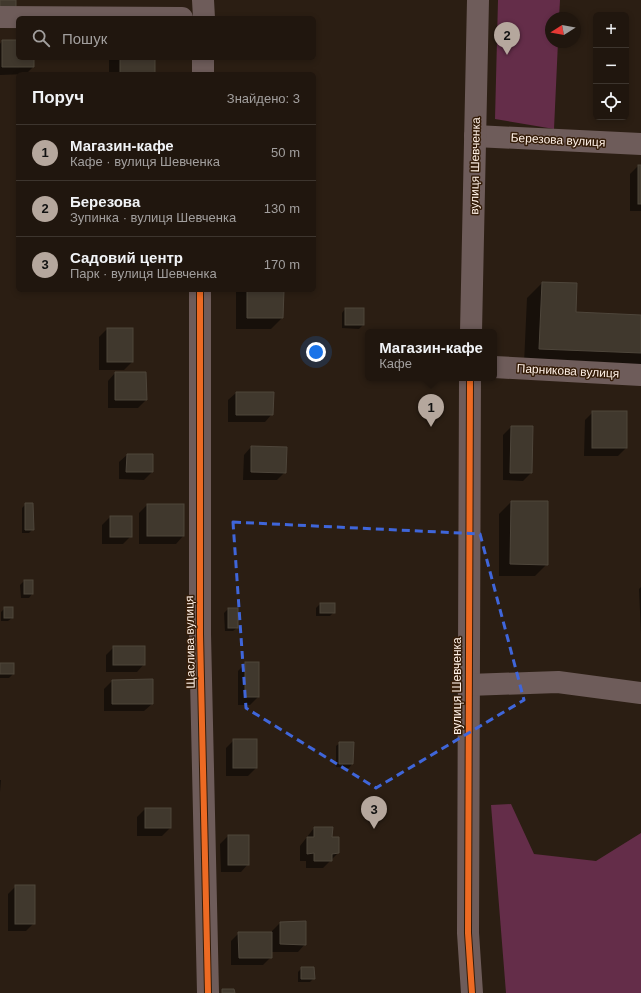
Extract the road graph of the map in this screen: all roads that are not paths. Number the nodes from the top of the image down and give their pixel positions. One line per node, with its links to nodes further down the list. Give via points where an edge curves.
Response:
1 (204, 0): 3 (street)
2 (478, 0): 8 (street, вулиця Шевченка)
3 (204, 16)
4 (0, 17): 5 (street)
5 (16, 17)
6 (203, 60): 7 (street)
7 (203, 72)
8 (475, 136): 9 (street, Березова вулиця); 11 (street, вулиця Шевченка)
9 (641, 144)
10 (200, 292): 17 (street, Щаслива вулиця, via 200,634)
11 (471, 329)
12 (497, 367): 13 (street, Парникова вулиця)
13 (641, 375)
14 (470, 381): 15 (street, вулиця Шевченка)
15 (468, 685): 16 (street, via 558,682); 18 (street, вулиця Шевченка, via 468,933)
16 (641, 693)
17 (208, 993)
18 (472, 993)

